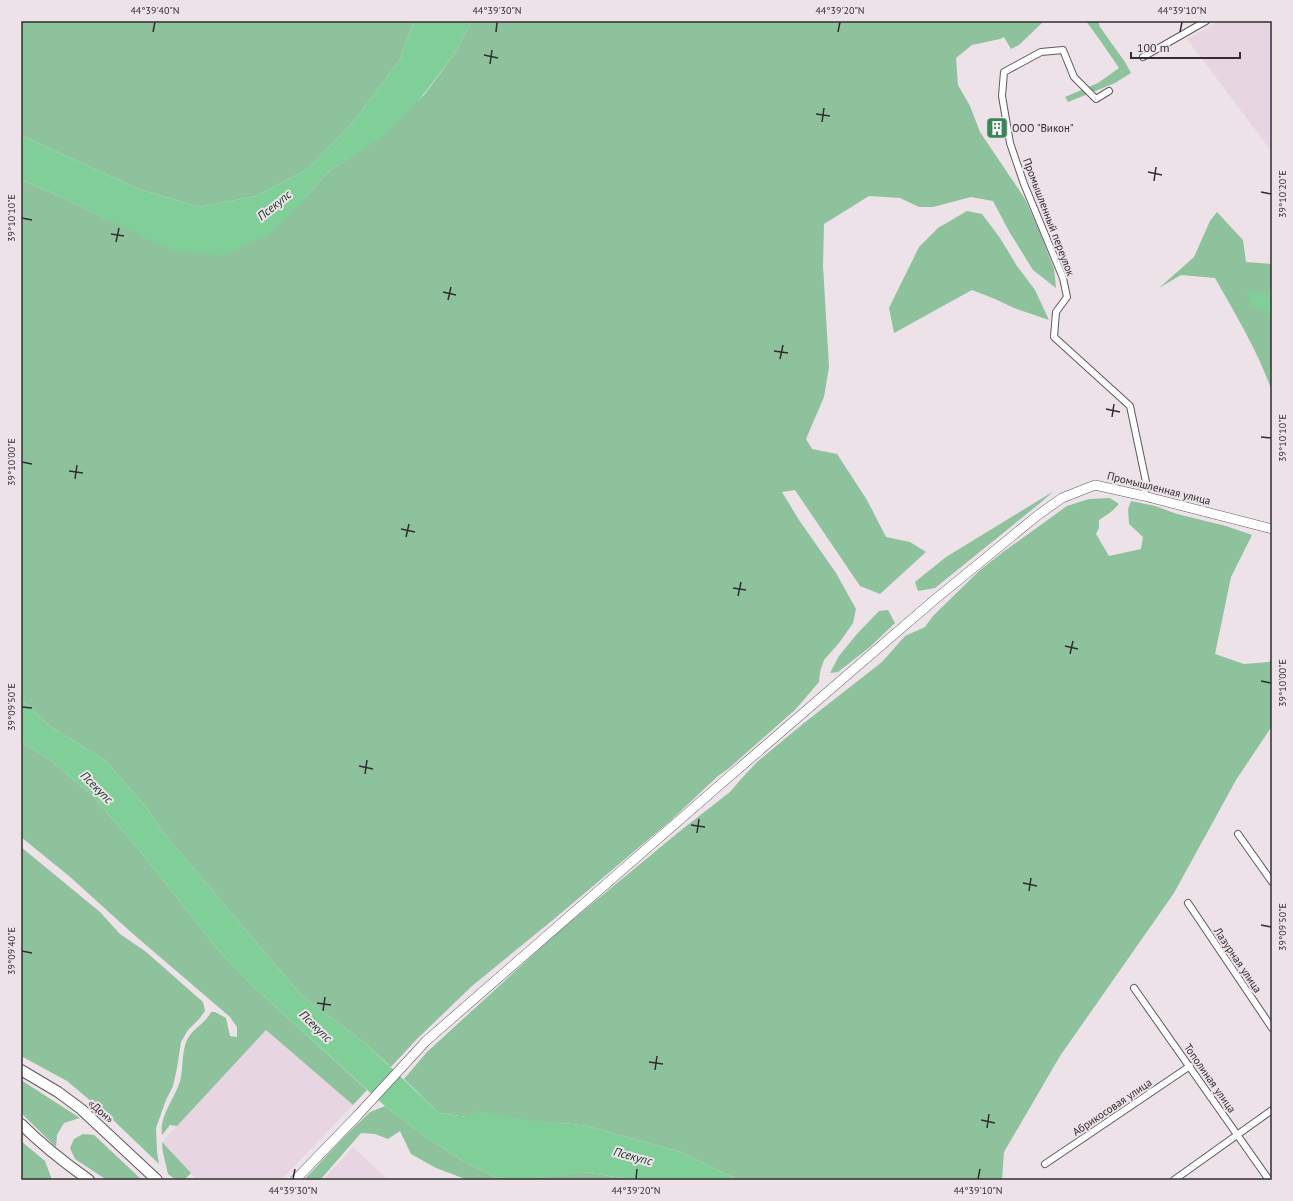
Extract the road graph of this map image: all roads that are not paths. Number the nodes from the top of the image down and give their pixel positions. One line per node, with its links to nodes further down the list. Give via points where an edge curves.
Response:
1 (1206, 21): 2 (street)
2 (1143, 57)
3 (1109, 91): 4 (street, Промышленный переулок, via 1096,99 1074,77 1063,50 1041,52 1004,72 1002,96 1010,143 1024,184 1064,278 1067,297 1056,312 1054,338 1130,406 1146,482)
4 (1144, 496): 5 (main road, Промышленная улица); 19 (main road, Промышленная улица, via 1095,485 1062,498 1038,515 933,601 426,1041)
5 (1272, 529)
6 (1238, 834): 7 (street)
7 (1272, 882)
8 (1188, 903): 10 (street, Лазурная улица)
9 (1134, 988): 11 (street, Тополиная улица)
10 (1272, 1028)
11 (1190, 1066): 15 (street, Тополиная улица); 16 (street, Абрикосовая улица)
12 (21, 1070): 18 (highway, «Дон», via 81,1109)
13 (1272, 1110): 15 (street)
14 (21, 1124): 17 (highway, via 71,1168)
15 (1238, 1134): 20 (street); 21 (street, Тополиная улица)
16 (1045, 1164)
17 (89, 1180)
18 (157, 1180)
19 (295, 1180)
20 (1174, 1180)
21 (1270, 1180)

